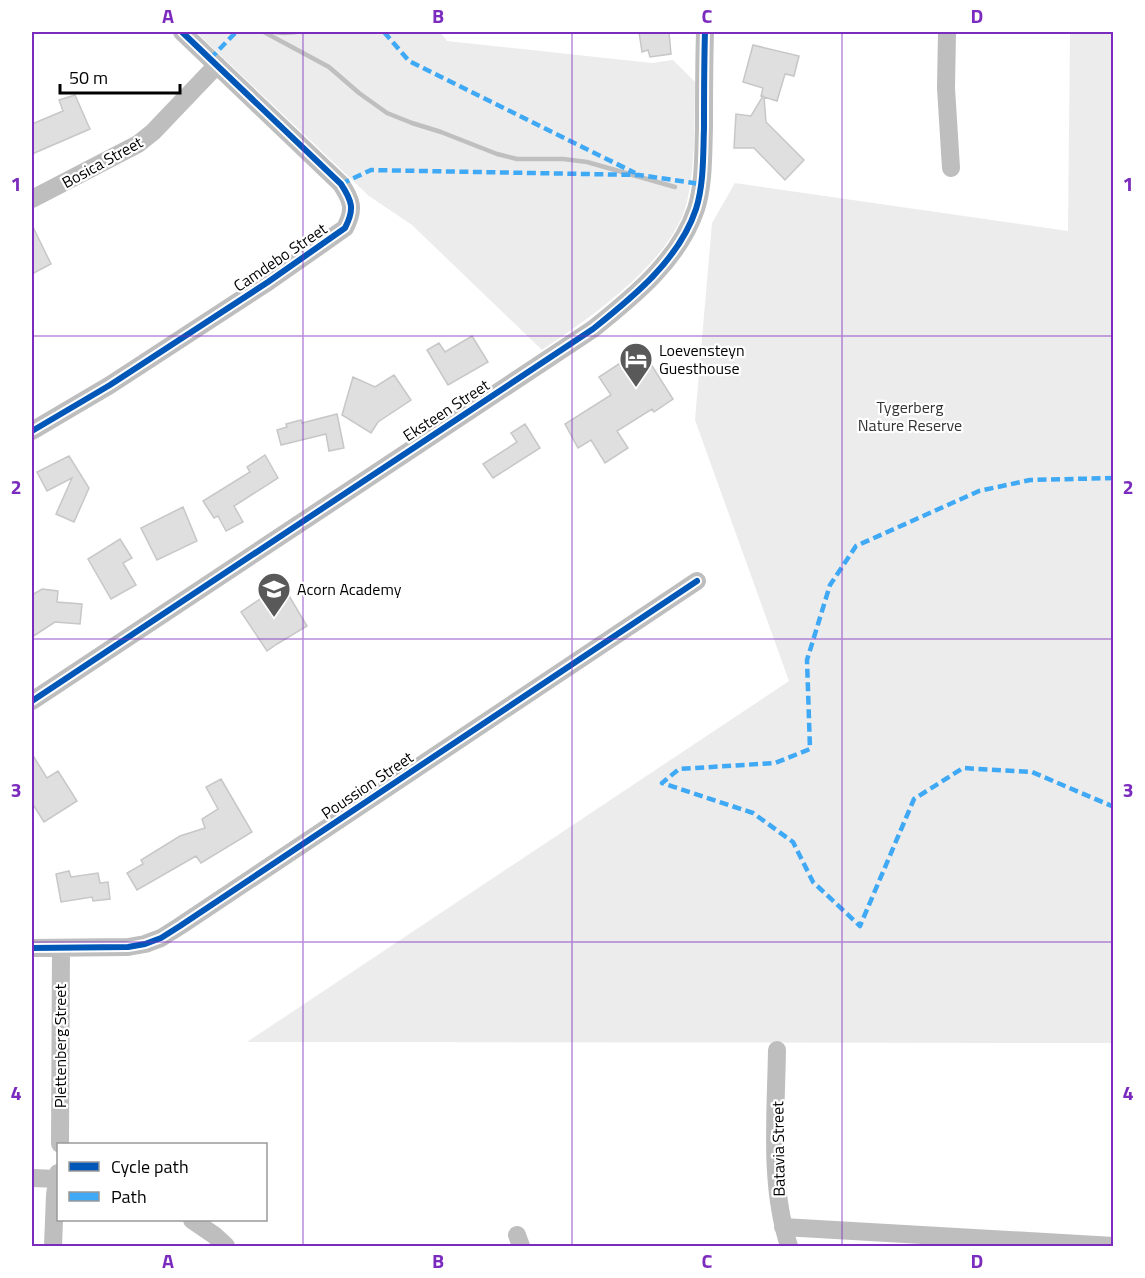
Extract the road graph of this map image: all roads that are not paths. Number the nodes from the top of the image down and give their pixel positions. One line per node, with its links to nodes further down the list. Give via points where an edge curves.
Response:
1 (182, 32): 4 (street, Camdebo Street)
2 (705, 32): 9 (street, Eksteen Street, via 703,165 696,209 666,262 630,299 593,330)
3 (947, 32): 5 (street)
4 (217, 65): 6 (street, Bosica Street, via 138,144); 7 (street, Camdebo Street, via 340,184 350,198 350,219 345,228 268,282)
5 (951, 168)
6 (32, 199)
7 (32, 431)
8 (697, 581): 11 (street, Poussion Street, via 161,938 128,947)
9 (32, 701)
10 (32, 948): 11 (street, Poussion Street)
11 (61, 948): 13 (street, Plettenberg Street)
12 (777, 1050): 18 (street, Batavia Street, via 776,1162)
13 (60, 1143)
14 (57, 1177): 15 (street)
15 (32, 1178)
16 (57, 1191): 19 (street)
17 (194, 1221): 20 (street)
18 (783, 1227): 21 (street, Batavia Street); 22 (street)
19 (53, 1246)
20 (226, 1246)
21 (789, 1246)
22 (1113, 1246)

